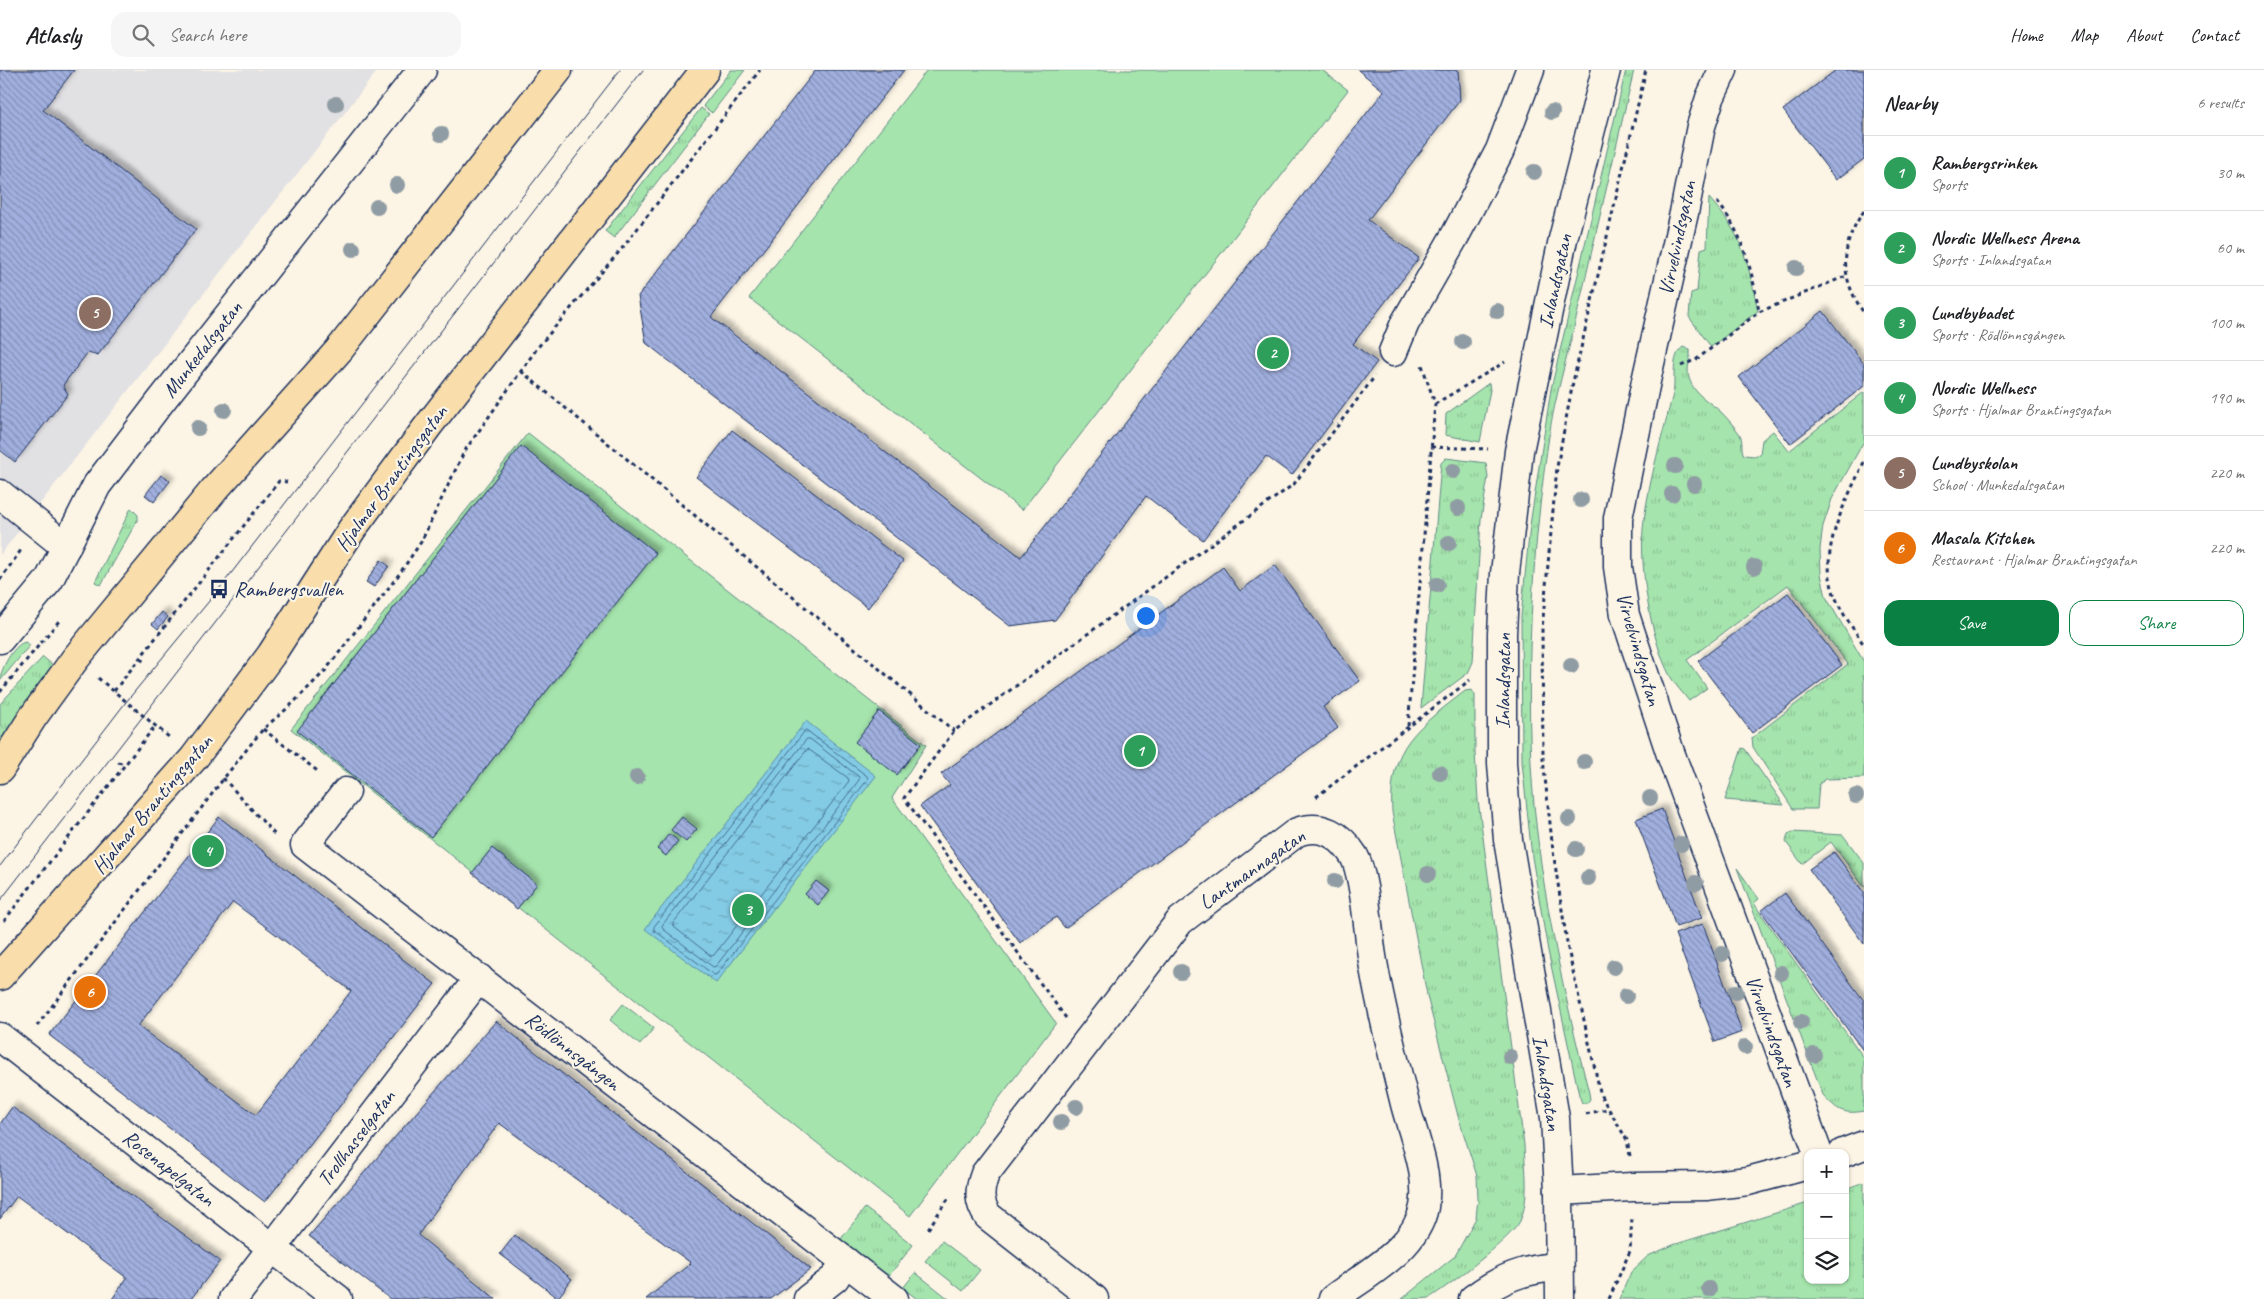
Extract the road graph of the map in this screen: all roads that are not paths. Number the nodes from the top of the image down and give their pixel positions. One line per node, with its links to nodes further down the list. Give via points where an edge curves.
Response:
1 (422, 70): 9 (street, Munkedalsgatan, via 97,485)
2 (558, 70): 11 (main road, via 339,350 214,490 76,659)
3 (705, 70): 13 (main road, Hjalmar Brantingsgatan, via 369,506 271,655 194,758)
4 (1530, 70): 7 (street, via 1500,150 1404,323)
5 (1606, 70): 20 (street, Inlandsgatan, via 1563,239 1533,376 1512,503 1504,590 1502,763 1508,840 1555,1118)
6 (1723, 70): 17 (street, Virvelvindsgatan, via 1710,98 1691,172 1646,381 1618,518 1618,566 1625,615 1670,752)
7 (1392, 352)
8 (0, 494): 9 (street)
9 (66, 546): 10 (street, Munkedalsgatan, via 49,580)
10 (0, 639)
11 (0, 769)
12 (346, 792): 14 (street, Rödlönnsgången, via 305,844)
13 (0, 976)
14 (479, 978): 21 (street, Trollhasselgatan); 22 (street, Rödlönnsgången)
15 (9, 1044): 21 (street, Rosenapelgatan)
16 (1864, 1145): 18 (street)
17 (1817, 1149)
18 (1849, 1151)
19 (1804, 1166): 20 (street, via 1748,1181 1706,1186)
20 (1559, 1192): 23 (street, Inlandsgatan)
21 (272, 1248): 24 (street, Trollhasselgatan); 25 (street, Rosenapelgatan)
22 (845, 1261): 26 (street, via 835,1278); 27 (street, Rödlönnsgången)
23 (1558, 1267): 30 (street, via 1518,1273); 31 (street, Inlandsgatan)
24 (233, 1299)
25 (338, 1299)
26 (808, 1299)
27 (894, 1299)
28 (1094, 1299): 29 (street, Lantmannagatan, via 988,1216 980,1198 985,1174 1180,921 1297,832 1308,828 1319,828 1332,834 1354,857 1360,872 1386,1029 1425,1188 1424,1208 1406,1241 1392,1256)
29 (1333, 1299)
30 (1473, 1299)
31 (1560, 1299)

